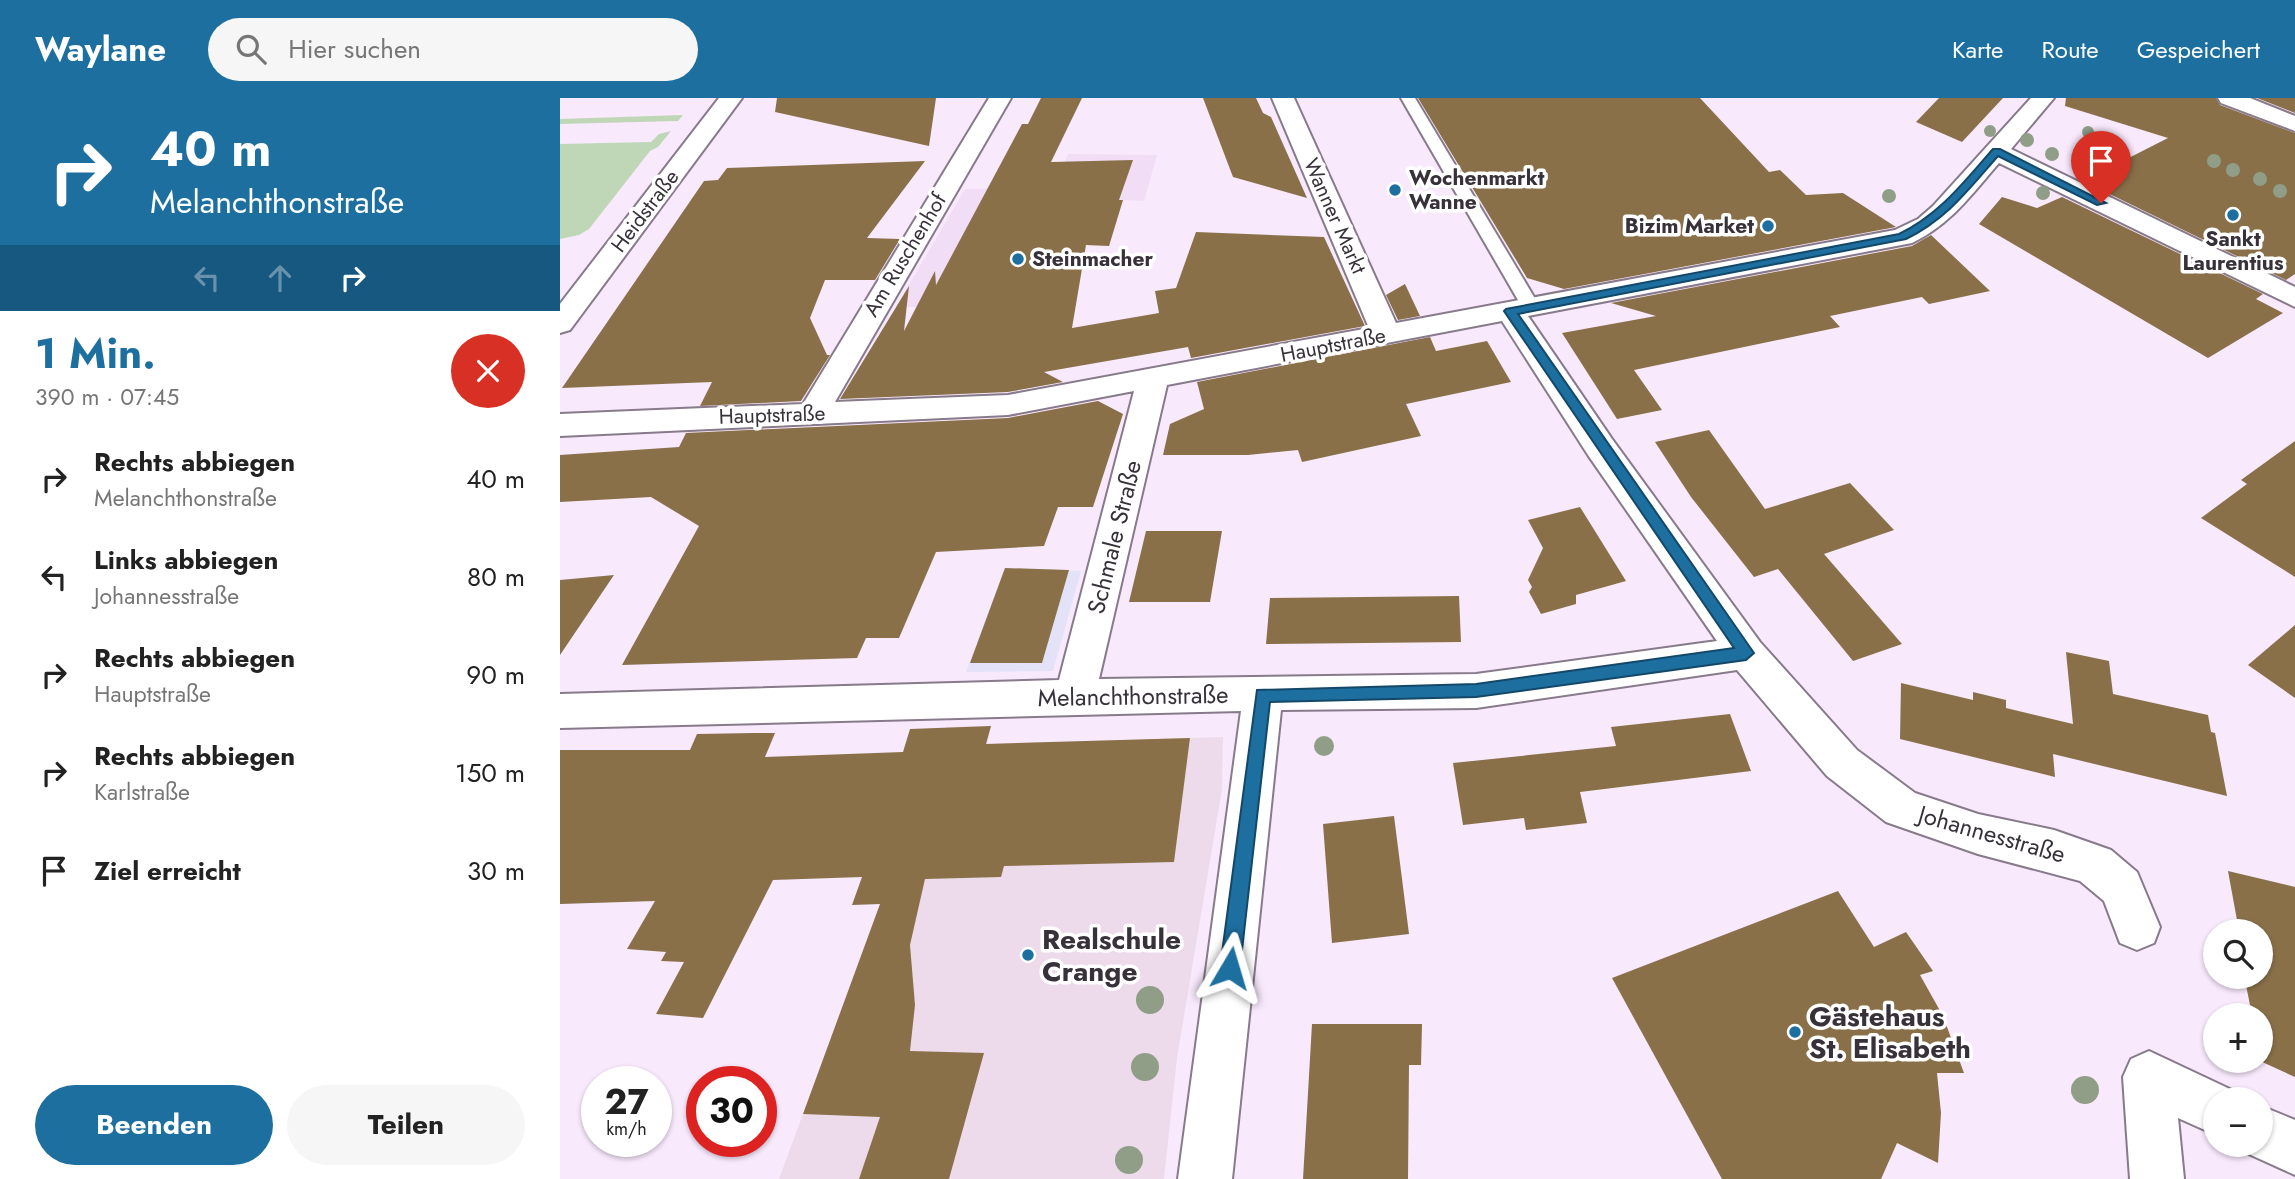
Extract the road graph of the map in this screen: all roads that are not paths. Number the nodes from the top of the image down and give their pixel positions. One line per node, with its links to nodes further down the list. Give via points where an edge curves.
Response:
1 (731, 98): 11 (street, Heidstraße)
2 (1000, 98): 14 (street, Am Ruschenhof, via 824,390)
3 (1283, 98): 12 (street, Wanner Markt)
4 (1408, 98): 10 (lane)
5 (2043, 98): 8 (street, Hauptstraße)
6 (2230, 98): 7 (street)
7 (2295, 124)
8 (1997, 152): 9 (street); 10 (street, Hauptstraße, via 1942,212 1902,237)
9 (2295, 298)
10 (1521, 309): 12 (street, Hauptstraße); 16 (street, Johannesstraße, via 1600,447)
11 (560, 324)
12 (1387, 335): 13 (street, Hauptstraße)
13 (1153, 379): 14 (street, Hauptstraße, via 1008,405); 18 (street, Schmale Straße)
14 (814, 414): 15 (street, Hauptstraße)
15 (560, 425)
16 (1746, 653): 17 (street, Melanchthonstraße, via 1476,691); 20 (street, Johannesstraße, via 1842,763 1901,807 1978,834 2095,865 2121,887)
17 (1263, 695): 18 (street, Melanchthonstraße); 24 (street)
18 (1075, 696): 19 (street, Melanchthonstraße)
19 (560, 711)
20 (2137, 927)
21 (2203, 1103): 25 (street, via 2149,1077)
22 (2273, 1138): 23 (street)
23 (2295, 1148)
24 (1205, 1179)
25 (2157, 1179)

